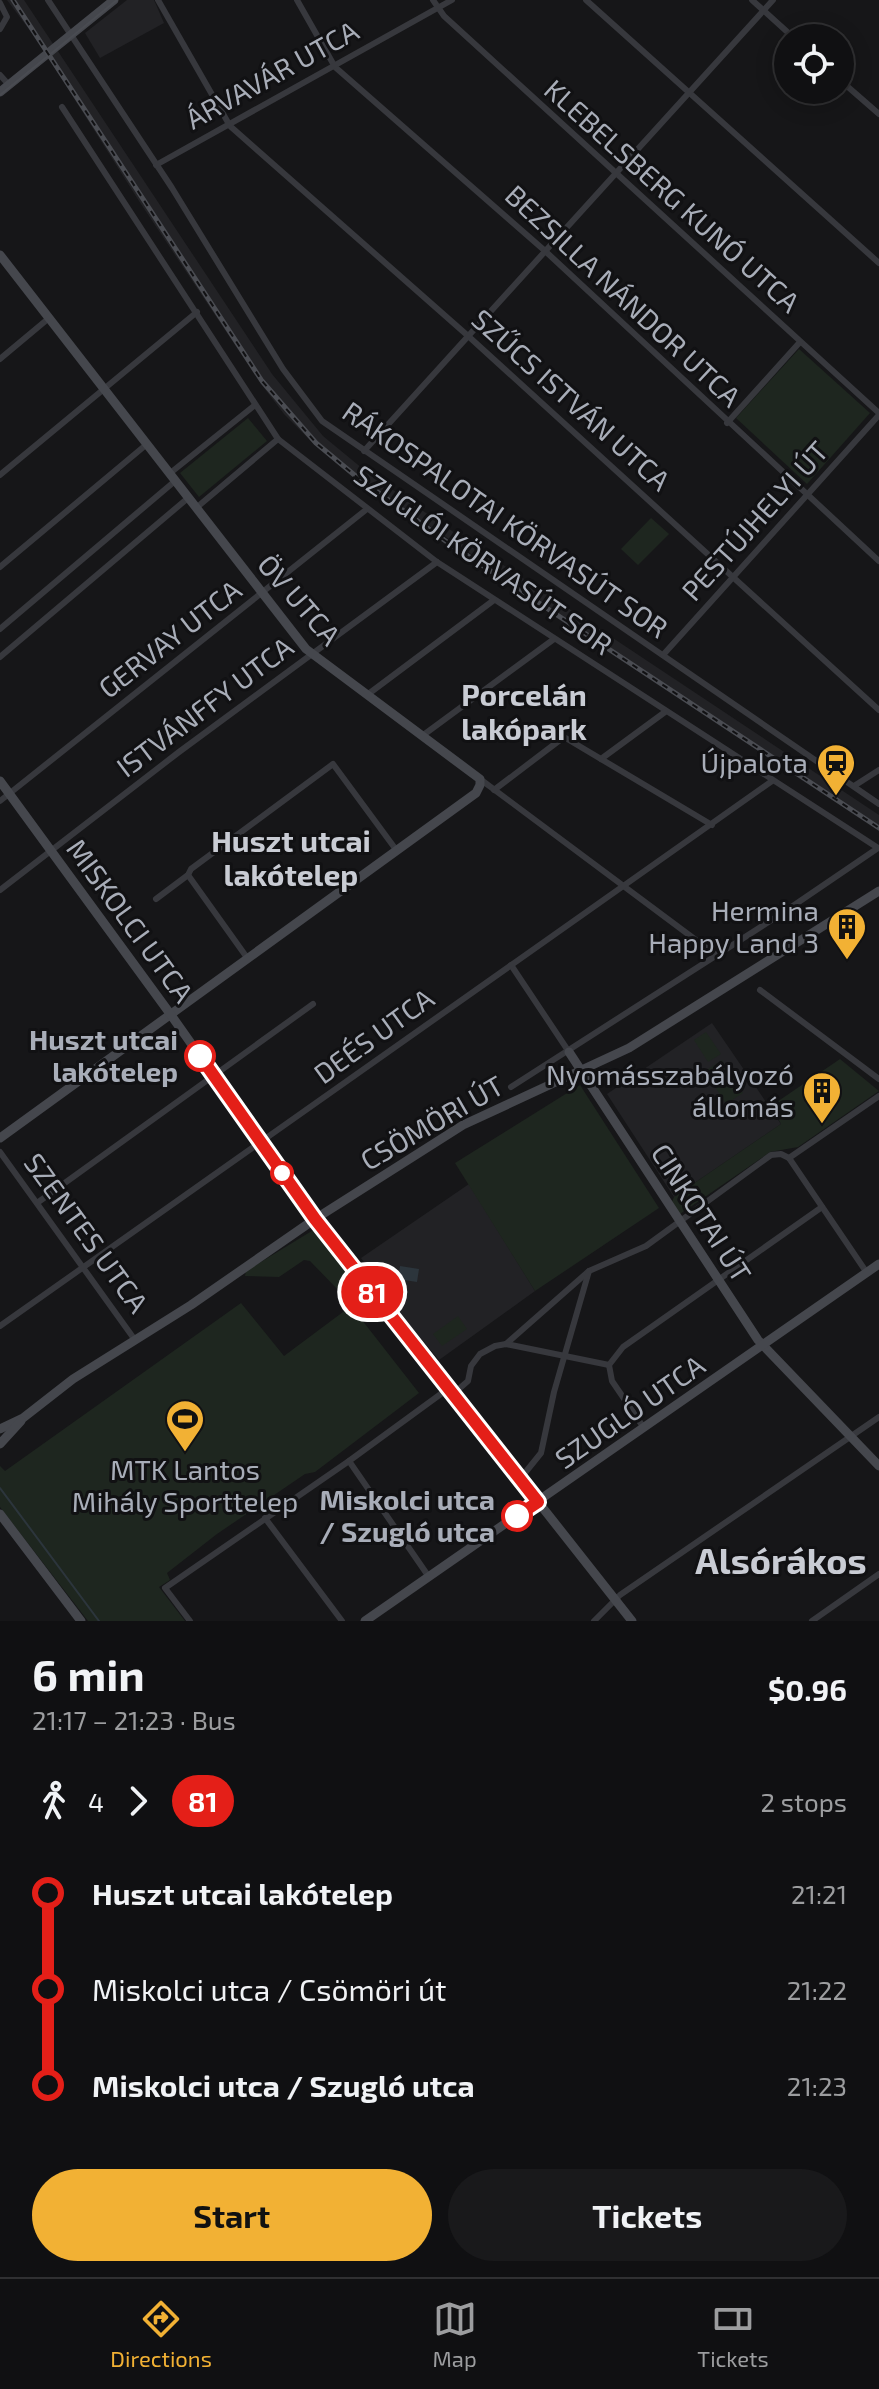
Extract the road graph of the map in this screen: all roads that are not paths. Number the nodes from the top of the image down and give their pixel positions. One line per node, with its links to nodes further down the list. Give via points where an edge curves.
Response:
1 (48, 0): 15 (street, RÁKOSPALOTAI KÖRVASÚT SOR)
2 (114, 0): 15 (street)
3 (158, 0): 23 (street, SZŰCS ISTVÁN UTCA)
4 (297, 0): 16 (street, BEZSILLA NÁNDOR UTCA)
5 (433, 0): 11 (street, KLEBELSBERG KUNÓ UTCA)
6 (452, 0): 11 (street, ÁRVAVÁR UTCA)
7 (586, 0): 19 (street)
8 (752, 0): 12 (street)
9 (773, 0): 12 (street)
10 (0, 3): 14 (street, via 7,17)
11 (438, 8): 16 (street, ÁRVAVÁR UTCA); 25 (street, KLEBELSBERG KUNÓ UTCA)
12 (763, 11): 13 (street); 19 (street)
13 (778, 24)
14 (0, 29)
15 (71, 36): 18 (street); 24 (street, RÁKOSPALOTAI KÖRVASÚT SOR)
16 (335, 67): 23 (street, ÁRVAVÁR UTCA); 26 (street, BEZSILLA NÁNDOR UTCA)
17 (0, 75): 18 (street)
18 (3, 91)
19 (690, 92): 25 (street); 28 (street)
20 (854, 92): 22 (street)
21 (62, 107): 29 (street, SZUGLÓI KÖRVASÚT SOR)
22 (879, 114)
23 (230, 126): 24 (street, ÁRVAVÁR UTCA); 31 (street, SZŰCS ISTVÁN UTCA)
24 (156, 165): 40 (street, RÁKOSPALOTAI KÖRVASÚT SOR, via 298,389 322,421)
25 (614, 174): 26 (street); 32 (street, KLEBELSBERG KUNÓ UTCA)
26 (544, 250): 31 (street); 37 (street, BEZSILLA NÁNDOR UTCA)
27 (0, 255): 30 (street, ÖV UTCA)
28 (879, 263)
29 (197, 312): 34 (street); 35 (street, SZUGLÓI KÖRVASÚT SOR)
30 (49, 318): 33 (street); 34 (street, ÖV UTCA)
31 (467, 335): 40 (street); 50 (street, SZŰCS ISTVÁN UTCA)
32 (800, 342): 36 (street, KLEBELSBERG KUNÓ UTCA); 37 (street)
33 (0, 359)
34 (104, 389): 39 (street, ÖV UTCA); 41 (street)
35 (255, 405): 38 (street, SZUGLÓI KÖRVASÚT SOR); 42 (street)
36 (879, 414): 43 (street, PESTÚJHELYI ÚT)
37 (727, 423): 43 (street, BEZSILLA NÁNDOR UTCA)
38 (278, 439): 45 (street); 46 (street, SZUGLÓI KÖRVASÚT SOR)
39 (147, 444): 42 (street, ÖV UTCA); 49 (street)
40 (364, 451): 56 (street, RÁKOSPALOTAI KÖRVASÚT SOR)
41 (0, 475)
42 (172, 477): 44 (street, ÖV UTCA); 53 (street)
43 (807, 496): 47 (street, BEZSILLA NÁNDOR UTCA); 50 (street, PESTÚJHELYI ÚT)
44 (188, 498): 45 (street, ÖV UTCA); 57 (street)
45 (196, 508): 51 (street, ÖV UTCA)
46 (367, 509): 48 (street, SZUGLÓI KÖRVASÚT SOR); 51 (street, GERVAY UTCA)
47 (879, 561)
48 (437, 562): 52 (street, SZUGLÓI KÖRVASÚT SOR); 55 (street, ISTVÁNFFY UTCA)
49 (0, 567)
50 (733, 579): 56 (street, PESTÚJHELYI ÚT); 59 (street, SZŰCS ISTVÁN UTCA)
51 (262, 594): 55 (street, ÖV UTCA); 69 (street, GERVAY UTCA)
52 (494, 600): 54 (street, SZUGLÓI KÖRVASÚT SOR); 58 (street)
53 (0, 629)
54 (554, 639): 60 (street, SZUGLÓI KÖRVASÚT SOR); 61 (street)
55 (313, 655): 58 (street, ÖV UTCA); 74 (street, ISTVÁNFFY UTCA)
56 (663, 655): 67 (street, RÁKOSPALOTAI KÖRVASÚT SOR)
57 (0, 657)
58 (367, 695): 61 (street, ÖV UTCA)
59 (879, 710)
60 (665, 712): 62 (street); 66 (street, SZUGLÓI KÖRVASÚT SOR)
61 (422, 736): 64 (street, ÖV UTCA)
62 (601, 759): 68 (street, via 564,737); 72 (street)
63 (879, 770): 67 (street)
64 (480, 779): 68 (street, ÖV UTCA); 75 (street, via 476,793)
65 (0, 781): 69 (street, MISKOLCI UTCA)
66 (772, 781): 72 (street, DEÉS UTCA); 73 (street, SZUGLÓI KÖRVASÚT SOR)
67 (854, 786): 71 (street, RÁKOSPALOTAI KÖRVASÚT SOR)
68 (494, 790): 77 (street, ÖV UTCA)
69 (10, 794): 70 (street, GERVAY UTCA); 74 (street, MISKOLCI UTCA)
70 (0, 801)
71 (879, 804)
72 (712, 825): 77 (street, DEÉS UTCA)
73 (878, 848): 81 (street, CSÖMÖRI ÚT)
74 (51, 850): 78 (street, ISTVÁNFFY UTCA); 86 (street, MISKOLCI UTCA)
75 (397, 851): 76 (street, via 333,764); 82 (street)
76 (188, 875): 80 (street); 82 (street)
77 (624, 888): 81 (street, ÖV UTCA); 83 (street, DEÉS UTCA)
78 (0, 890)
79 (879, 891): 88 (street, CSÖMÖRI ÚT, via 629,1048)
80 (156, 899)
81 (716, 955): 87 (street, CSÖMÖRI ÚT)
82 (248, 959): 86 (street)
83 (511, 965): 87 (street, CINKOTAI ÚT); 94 (street, DEÉS UTCA)
84 (760, 990): 90 (street)
85 (313, 1004): 89 (street)
86 (171, 1015): 89 (street, MISKOLCI UTCA); 93 (street)
87 (569, 1052): 88 (street, CINKOTAI ÚT); 91 (street, CSÖMÖRI ÚT)
88 (581, 1070): 99 (street, CSÖMÖRI ÚT, via 463,1125); 100 (street, CINKOTAI ÚT)
89 (214, 1076): 94 (street, MISKOLCI UTCA); 97 (street)
90 (879, 1079)
91 (511, 1087)
92 (879, 1096): 96 (street)
93 (0, 1138)
94 (261, 1143): 99 (street, MISKOLCI UTCA); 102 (street, DEÉS UTCA)
95 (0, 1152): 97 (street, SZENTES UTCA)
96 (789, 1158): 98 (street); 100 (street, via 771,1155)
97 (37, 1203): 102 (street, SZENTES UTCA)
98 (822, 1207): 104 (street); 105 (street)
99 (315, 1219): 107 (street, CSÖMÖRI ÚT); 112 (street, MISKOLCI UTCA)
100 (680, 1221): 103 (street, via 646,1246); 105 (street, CINKOTAI ÚT)
101 (879, 1264): 104 (street, SZUGLÓ UTCA)
102 (83, 1268): 106 (street, DEÉS UTCA); 107 (street, SZENTES UTCA)
103 (589, 1271): 108 (street); 110 (street)
104 (867, 1273): 109 (street, SZUGLÓ UTCA)
105 (719, 1281): 109 (street, CINKOTAI ÚT); 111 (street, via 623,1347)
106 (0, 1326)
107 (135, 1340): 114 (street, CSÖMÖRI ÚT)
108 (506, 1344): 110 (street); 112 (street, via 480,1354 468,1381)
109 (763, 1346): 115 (street, SZUGLÓ UTCA); 117 (street, CINKOTAI ÚT)
110 (564, 1357): 111 (street); 121 (street, via 541,1453)
111 (609, 1365): 115 (street, via 612,1381)
112 (451, 1391): 119 (street); 121 (street, MISKOLCI UTCA)
113 (879, 1417): 117 (street)
114 (23, 1418): 116 (street, CSÖMÖRI ÚT); 118 (street, CSÖMÖRI ÚT)
115 (644, 1428): 122 (street, SZUGLÓ UTCA)
116 (0, 1429)
117 (851, 1436): 120 (street, CINKOTAI ÚT); 127 (street)
118 (0, 1444)
119 (349, 1461): 124 (street); 125 (street)
120 (879, 1466)
121 (520, 1479): 122 (street, MISKOLCI UTCA)
122 (538, 1502): 125 (street, SZUGLÓ UTCA); 127 (street, MISKOLCI UTCA)
123 (0, 1514): 128 (street)
124 (265, 1518): 129 (street, via 165,1588); 130 (street)
125 (430, 1577): 131 (street, SZUGLÓ UTCA)
126 (878, 1578): 134 (street)
127 (614, 1599): 132 (street); 133 (street, MISKOLCI UTCA)
128 (81, 1621)
129 (190, 1621)
130 (342, 1621)
131 (365, 1621)
132 (594, 1621)
133 (632, 1621)
134 (812, 1621)

